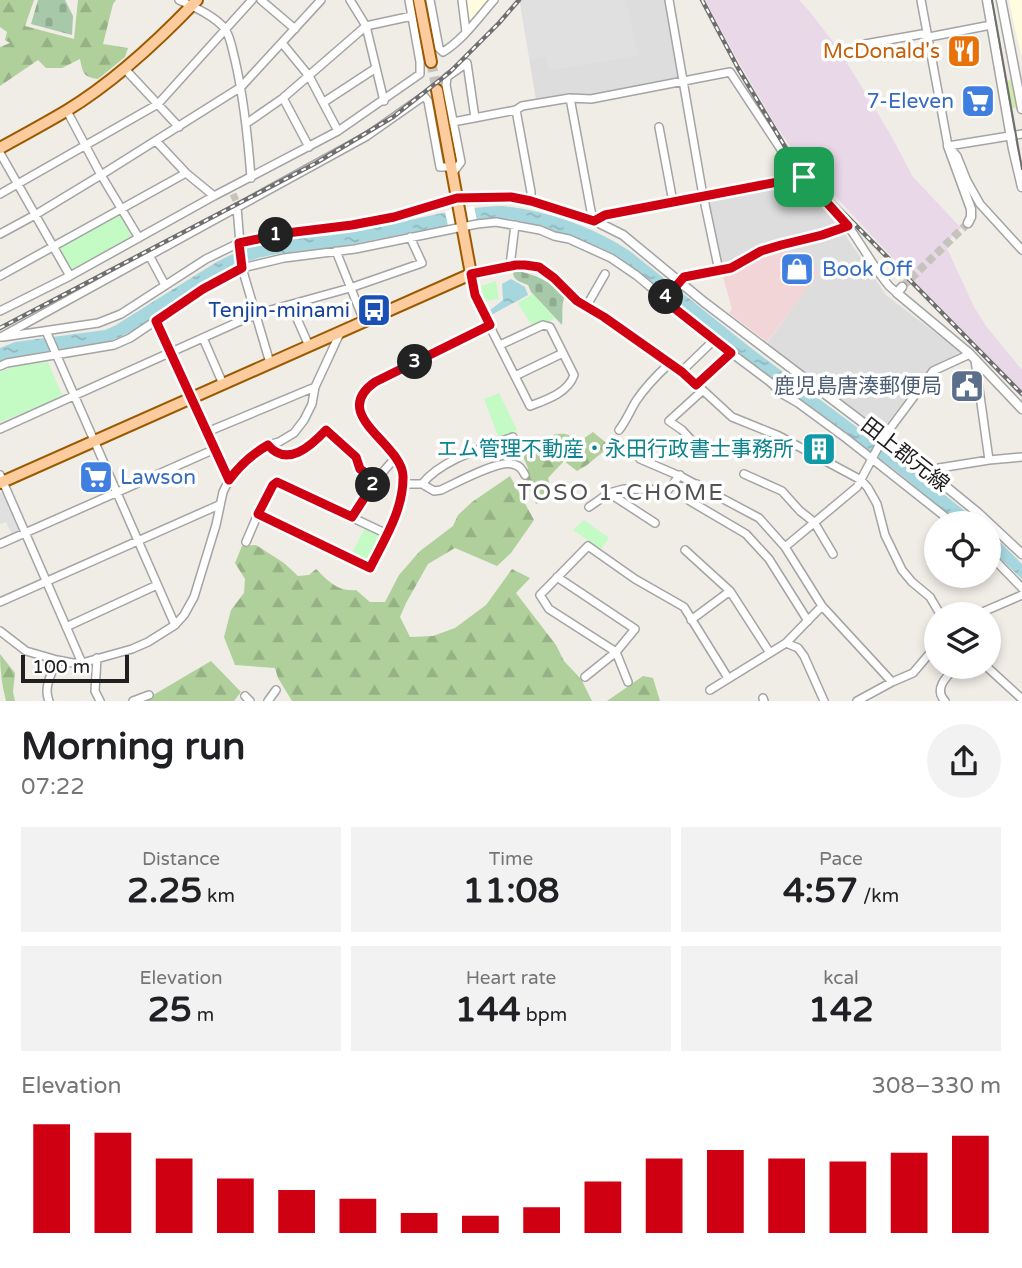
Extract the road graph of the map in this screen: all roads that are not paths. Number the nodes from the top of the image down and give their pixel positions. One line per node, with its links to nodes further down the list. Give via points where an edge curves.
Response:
1 (179, 0): 15 (street)
2 (252, 0): 20 (street)
3 (261, 0): 19 (street)
4 (321, 0): 19 (street)
5 (350, 0): 18 (street)
6 (409, 0): 16 (street)
7 (419, 0): 25 (main road)
8 (430, 0): 21 (street, via 439,48 449,48)
9 (462, 0): 21 (street)
10 (494, 0): 21 (street)
11 (669, 0): 29 (street)
12 (921, 0): 22 (street)
13 (986, 0): 17 (street)
14 (1001, 0): 37 (street)
15 (194, 3): 20 (street); 26 (main road)
16 (412, 16): 18 (street); 34 (street, via 420,74)
17 (991, 25): 22 (street); 47 (street)
18 (366, 26): 27 (street); 28 (street)
19 (295, 29): 23 (street)
20 (225, 30): 30 (street); 36 (street)
21 (466, 32)
22 (929, 37): 24 (street, via 922,34); 50 (street)
23 (282, 43): 28 (street); 30 (street)
24 (865, 44)
25 (431, 62)
26 (124, 68): 36 (street); 39 (main road)
27 (376, 68): 34 (street); 35 (street)
28 (309, 76): 32 (street); 35 (street)
29 (684, 82): 33 (street); 56 (street, via 730,72); 61 (street)
30 (242, 88): 42 (street); 43 (street)
31 (437, 90): 53 (main road)
32 (283, 98): 42 (street); 51 (street)
33 (570, 99): 38 (street); 69 (street)
34 (384, 101): 45 (street)
35 (324, 102): 45 (street)
36 (158, 104): 43 (street); 49 (street)
37 (1022, 108)
38 (516, 110): 40 (street); 64 (street)
39 (66, 111): 49 (street); 52 (main road)
40 (475, 118): 41 (street); 41 (street, via 467,64 447,77)
41 (453, 122): 53 (street, via 461,162)
42 (247, 123): 57 (street)
43 (178, 127): 48 (street)
44 (659, 127): 65 (street)
45 (338, 131): 51 (street)
46 (1022, 134): 47 (street)
47 (1011, 136): 50 (street); 59 (street)
48 (157, 142): 54 (street); 55 (street)
49 (85, 146): 55 (street); 58 (street)
50 (948, 146): 70 (street, via 971,209); 79 (street, via 980,204)
51 (309, 148): 57 (street)
52 (0, 150): 58 (street)
53 (452, 171): 63 (main road); 66 (street, via 440,167 424,96 367,136)
54 (186, 173): 62 (street); 67 (street)
55 (102, 175): 67 (street); 68 (street)
56 (804, 177): 61 (street); 72 (street)
57 (251, 178): 62 (street)
58 (18, 185): 60 (street); 68 (street)
59 (1022, 187)
60 (0, 194)
61 (704, 195): 65 (street); 84 (street)
62 (214, 196): 76 (street)
63 (457, 198): 64 (street, 田上郡元線); 73 (main road); 77 (street, via 394,217)
64 (531, 201): 69 (street, 田上郡元線)
65 (673, 202): 69 (street)
66 (237, 207): 77 (street); 81 (street)
67 (121, 208): 76 (street); 78 (street)
68 (36, 215): 74 (street); 78 (street)
69 (594, 221): 89 (street, 田上郡元線, via 623,235)
70 (968, 223)
71 (515, 225): 73 (street, via 496,222); 82 (street); 93 (street, via 598,251)
72 (848, 226): 84 (street, via 761,251); 92 (street, via 888,286)
73 (463, 227): 75 (street); 85 (main road)
74 (0, 234)
75 (410, 237): 80 (street); 91 (street, via 422,263)
76 (139, 238): 88 (street)
77 (239, 243): 83 (street); 90 (street)
78 (54, 247): 87 (street); 88 (street)
79 (1022, 250)
80 (336, 251): 83 (street); 91 (street)
81 (149, 256): 90 (street); 103 (street)
82 (510, 266): 85 (street); 95 (street, via 539,267)
83 (242, 268): 97 (street); 98 (street)
84 (719, 271): 89 (street)
85 (471, 274): 99 (main road); 100 (street, via 475,295)
86 (605, 274): 95 (street)
87 (0, 276)
88 (70, 276): 96 (street)
89 (679, 282): 93 (street); 128 (street, 田上郡元線)
90 (165, 285): 101 (street, via 109,319)
91 (350, 288): 94 (street); 99 (street)
92 (899, 290): 112 (street)
93 (664, 300): 105 (street)
94 (291, 305): 97 (street); 107 (street)
95 (586, 307): 114 (street)
96 (0, 311)
97 (256, 314): 104 (street); 113 (street)
98 (156, 321): 108 (street); 111 (street, via 114,345)
99 (364, 321): 102 (main road)
100 (490, 325): 106 (street); 134 (street, via 366,388 359,404 362,418)
101 (46, 331): 103 (street); 111 (street)
102 (340, 333): 107 (main road); 119 (street)
103 (1, 336)
104 (203, 338): 108 (street); 118 (street)
105 (714, 340): 110 (street); 116 (street)
106 (499, 345): 109 (street, via 542,325 550,327); 117 (street)
107 (309, 346): 113 (main road)
108 (171, 352): 121 (street); 122 (street)
109 (563, 353): 117 (street); 117 (street, via 574,375 571,383 548,399 530,406)
110 (731, 353): 120 (street); 135 (street)
111 (55, 354): 115 (street); 121 (street)
112 (973, 357): 123 (street); 128 (street, via 933,370); 137 (street)
113 (270, 363): 118 (main road)
114 (670, 363): 116 (street); 125 (street, via 653,378)
115 (0, 366)
116 (682, 372): 120 (street)
117 (515, 376)
118 (223, 384): 122 (main road)
119 (314, 387): 126 (street); 131 (street, via 312,404 294,433)
120 (699, 388): 130 (street, via 668,421); 145 (street, via 732,417 779,436)
121 (74, 396): 124 (street); 129 (street)
122 (191, 398): 126 (street); 129 (main road)
123 (1022, 409)
124 (0, 429)
125 (619, 430)
126 (207, 432): 132 (street)
127 (513, 438): 147 (street, via 450,462)
128 (883, 439): 135 (street); 138 (street, 田上郡元線)
129 (94, 442): 142 (main road); 149 (street)
130 (694, 443)
131 (268, 445): 143 (street, via 246,459); 144 (street, via 274,453 295,454 326,430 356,457 360,469)
132 (215, 449): 143 (street); 149 (street)
133 (1022, 457): 137 (street)
134 (396, 458): 144 (street); 146 (street)
135 (872, 458): 145 (street); 153 (street)
136 (640, 459): 141 (street)
137 (989, 460): 138 (street)
138 (928, 472): 166 (street, 田上郡元線)
139 (744, 474): 156 (street, via 782,491)
140 (526, 475): 147 (street, via 507,463 441,490)
141 (680, 475): 148 (street); 150 (street, via 668,490 624,489)
142 (1, 480): 158 (street)
143 (229, 480): 151 (street)
144 (376, 480): 155 (street)
145 (861, 480): 156 (street); 175 (street, via 873,495 902,570)
146 (403, 484): 147 (street); 159 (street)
147 (422, 484)
148 (697, 484): 163 (street, via 759,518); 179 (street, via 690,501 746,534 769,559)
149 (116, 492): 158 (street); 160 (street)
150 (608, 494): 152 (street); 157 (street)
151 (219, 505): 160 (street); 180 (street, via 194,597)
152 (589, 508)
153 (938, 511)
154 (258, 514): 155 (street, via 277,482); 159 (street, via 370,568); 161 (street)
155 (352, 517): 159 (street)
156 (814, 522): 163 (street); 165 (street)
157 (655, 523)
158 (25, 533): 162 (street); 169 (street)
159 (387, 534)
160 (138, 540): 169 (street); 170 (street)
161 (246, 542)
162 (0, 544)
163 (785, 547): 177 (street)
164 (685, 550): 172 (street)
165 (833, 554)
166 (1022, 554)
167 (1001, 567): 171 (street)
168 (557, 577): 178 (street, via 588,547 684,607); 184 (street, via 540,595 549,609); 184 (street, via 635,629)
169 (46, 581): 174 (street); 181 (street)
170 (157, 585): 180 (street); 181 (street)
171 (1022, 589)
172 (730, 591): 178 (street); 185 (street)
173 (1022, 595): 176 (street)
174 (0, 602)
175 (933, 602)
176 (1001, 604)
177 (822, 606): 179 (street); 195 (street)
178 (691, 620): 191 (street)
179 (808, 621): 183 (street)
180 (175, 625): 186 (street, via 132,649)
181 (66, 627): 189 (street)
182 (0, 631): 187 (street, via 26,651)
183 (786, 643): 185 (street); 204 (street, via 804,656)
184 (616, 652): 190 (street); 194 (street)
185 (770, 653): 191 (street)
186 (97, 658): 189 (street); 201 (street, via 94,691)
187 (57, 660): 189 (street); 200 (street, via 47,686)
188 (924, 661): 195 (street, via 914,673)
189 (82, 663)
190 (586, 677)
191 (728, 678): 197 (street)
192 (945, 679): 206 (street, via 939,693)
193 (1000, 679): 199 (street)
194 (628, 682)
195 (892, 682): 205 (street)
196 (276, 690): 203 (street)
197 (710, 690)
198 (149, 695): 202 (street)
199 (1022, 699)
200 (49, 701)
201 (100, 701)
202 (133, 701)
203 (268, 701)
204 (824, 701)
205 (857, 701)
206 (945, 701)

